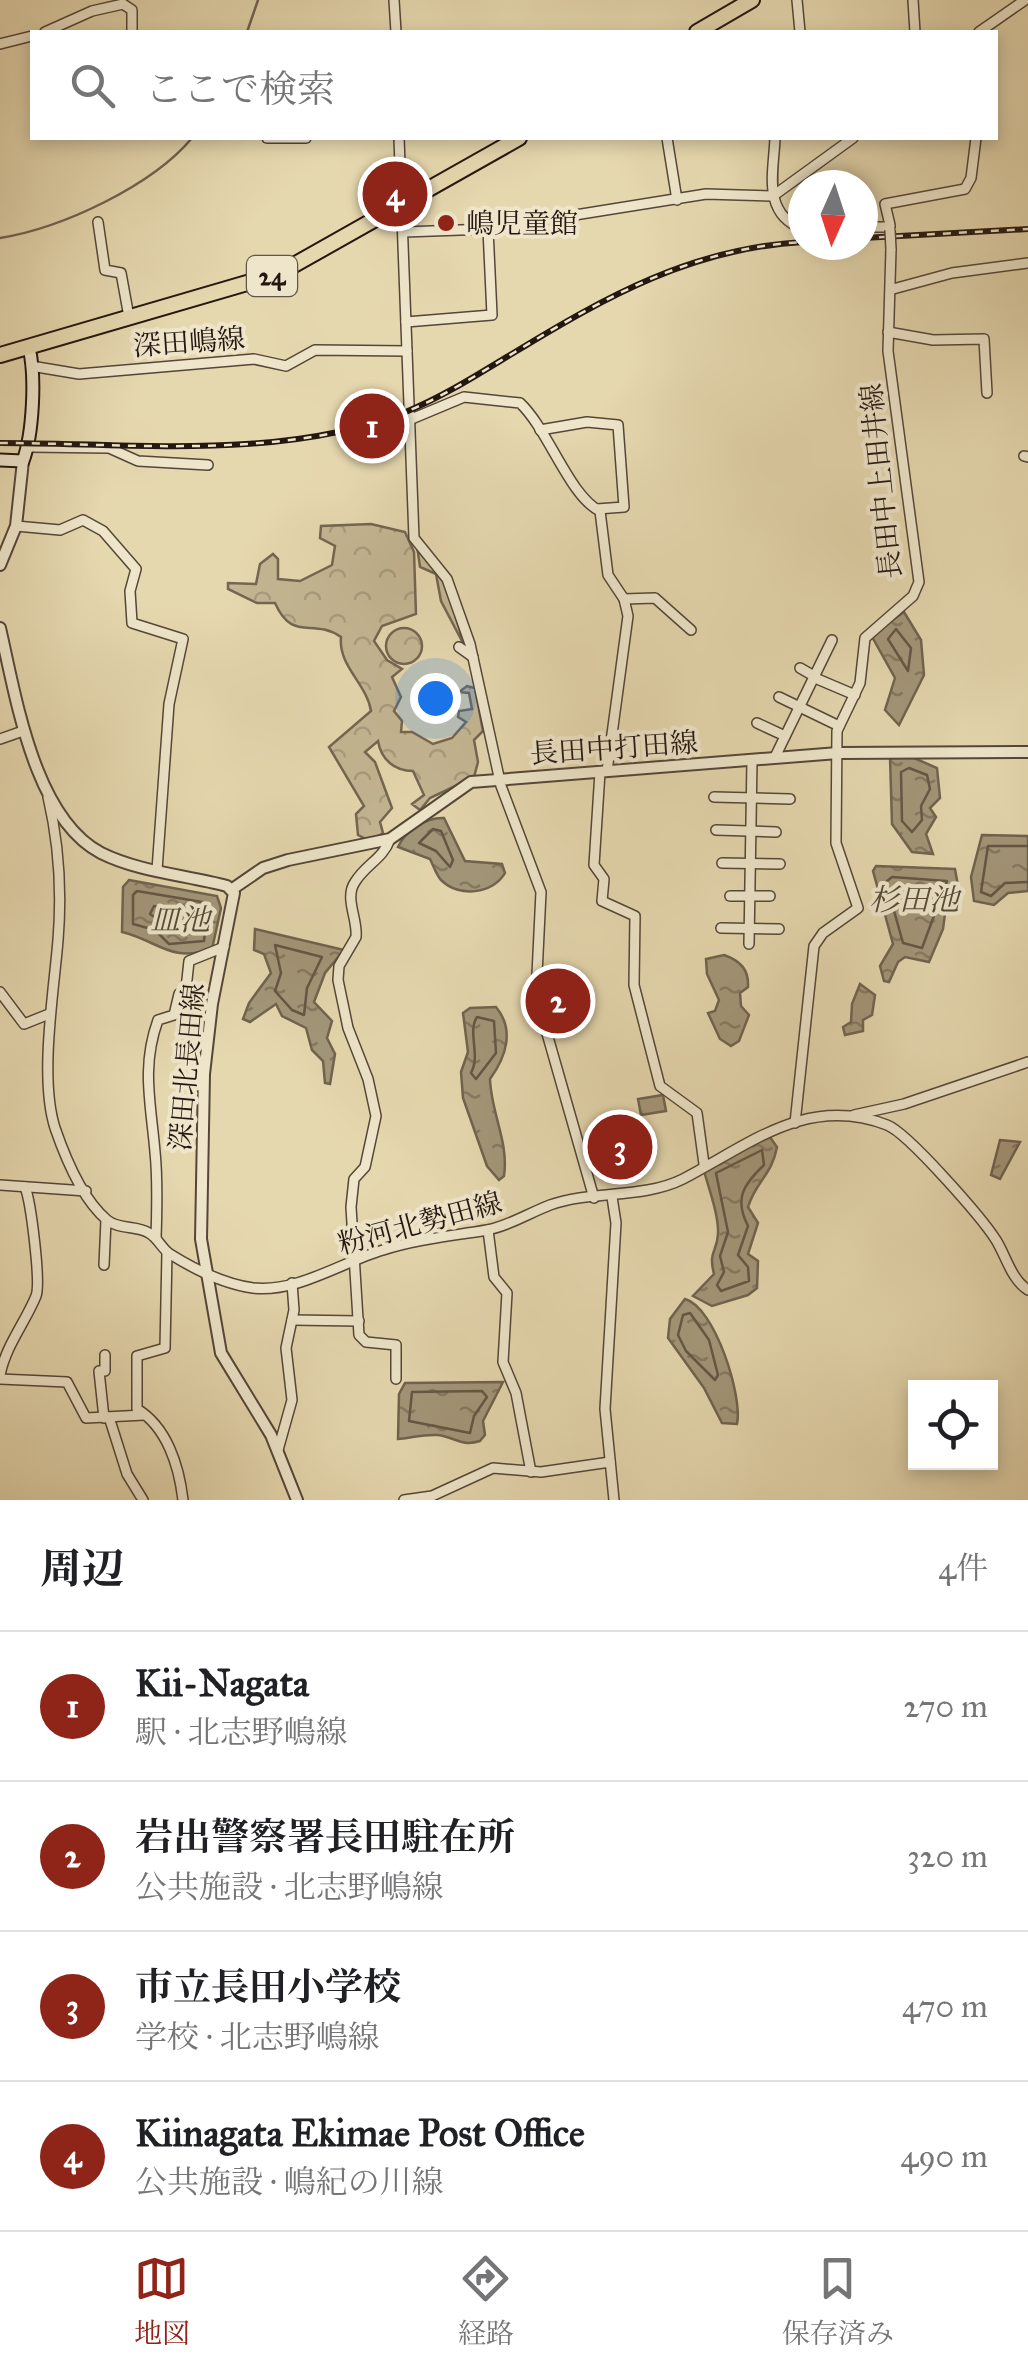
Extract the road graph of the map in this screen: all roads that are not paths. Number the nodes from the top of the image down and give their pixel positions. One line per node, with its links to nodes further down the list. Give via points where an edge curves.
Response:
1 (394, 0): 8 (street)
2 (752, 0): 9 (highway)
3 (797, 0): 10 (street)
4 (913, 0): 11 (street)
5 (1025, 0): 12 (street)
6 (49, 30): 7 (street, via 123,4 132,10)
7 (132, 30)
8 (396, 30)
9 (702, 30)
10 (800, 30)
11 (914, 30)
12 (982, 30)
13 (30, 36): 14 (street)
14 (0, 44)
15 (399, 140): 23 (street)
16 (516, 140): 23 (highway, 24)
17 (668, 140): 22 (street)
18 (776, 140): 21 (street)
19 (850, 140): 21 (street)
20 (976, 140): 27 (street, via 965,189 885,204)
21 (773, 196): 22 (street); 24 (street)
22 (676, 200): 28 (street)
23 (403, 206): 29 (street); 32 (highway, 24, via 278,274)
24 (788, 221)
25 (98, 222): 32 (street, via 104,270 121,273)
26 (878, 227): 27 (street)
27 (890, 227): 31 (street, 長田中上田井線, bridge)
28 (488, 229): 29 (street); 33 (street, via 492,315)
29 (404, 232): 33 (street)
30 (1028, 263): 31 (street)
31 (893, 289): 34 (street, 長田中上田井線)
32 (129, 317): 35 (highway, 24)
33 (406, 322): 36 (street)
34 (888, 332): 39 (street, via 984,339); 57 (street, 長田中上田井線, via 919,582 913,596 865,638)
35 (29, 348): 37 (highway, 24); 38 (main road)
36 (407, 350): 38 (street, 深田嶋線, via 314,350 286,366 254,358 80,374); 40 (street)
37 (0, 354)
38 (30, 366): 42 (main road)
39 (986, 393)
40 (410, 420): 41 (street, via 452,400 484,398 520,404); 54 (street, via 414,538 448,579)
41 (540, 430): 46 (street, via 583,500); 46 (street, via 617,424 624,507)
42 (28, 447): 44 (main road); 45 (street, via 109,448 138,461)
43 (0, 460): 44 (main road)
44 (23, 462): 47 (street)
45 (208, 465)
46 (597, 509): 49 (street, via 608,575)
47 (16, 526): 48 (street); 82 (street, via 60,530 83,520 103,531 136,569 132,622 182,639 169,704)
48 (0, 565)
49 (624, 599): 51 (street, via 655,598); 69 (street, via 626,643)
50 (0, 628): 62 (street)
51 (691, 630)
52 (816, 644): 56 (street, via 830,645)
53 (459, 647): 54 (street)
54 (473, 657): 70 (street)
55 (800, 668): 56 (street)
56 (815, 677): 57 (street); 59 (street)
57 (855, 695): 61 (street, 長田中上田井線)
58 (779, 697): 59 (street)
59 (801, 707): 61 (street); 63 (street)
60 (757, 723): 63 (street)
61 (839, 726): 66 (street, 長田中上田井線)
62 (24, 731): 64 (street); 71 (street)
63 (785, 736): 67 (street)
64 (0, 740)
65 (1028, 752): 66 (street, 長田中打田線)
66 (838, 753): 67 (street, 長田中打田線); 96 (street, 長田中上田井線, via 836,843 858,908 814,946)
67 (775, 757): 68 (street, 長田中打田線)
68 (752, 760): 69 (street, 長田中打田線); 73 (street)
69 (604, 772): 70 (street, 長田中打田線); 97 (street, via 594,865 604,878 602,900 634,916 633,977 660,1086 697,1113)
70 (499, 779): 78 (street, 長田中打田線, via 451,792); 102 (street, via 541,892 536,995)
71 (47, 786): 82 (street, via 64,824 84,843); 93 (street, via 59,852)
72 (714, 797): 73 (street)
73 (752, 798): 74 (street); 76 (street)
74 (790, 799)
75 (716, 830): 76 (street)
76 (752, 831): 77 (street); 80 (street)
77 (776, 832)
78 (390, 839): 83 (street, 長田中打田線, via 263,868); 107 (street, via 385,853 354,882 356,937 339,966 348,1028 376,1116 365,1166 353,1185)
79 (722, 863): 80 (street)
80 (751, 864): 81 (street); 85 (street)
81 (780, 864)
82 (157, 870): 83 (street)
83 (231, 890): 91 (street, 深田北長田線)
84 (730, 896): 85 (street)
85 (750, 896): 86 (street); 88 (street)
86 (770, 896)
87 (721, 928): 88 (street)
88 (750, 928): 89 (street); 90 (street)
89 (779, 928)
90 (749, 944)
91 (224, 947): 105 (street, via 189,961 174,1016 158,1020 151,1044 145,1092 156,1168); 109 (street, 深田北長田線, via 204,1074)
92 (0, 992): 93 (street, via 24,1024)
93 (49, 1014): 100 (street, via 54,1123)
94 (1028, 1062): 95 (street)
95 (850, 1116): 96 (street, 粉河北勢田線); 111 (street, 粉河北勢田線, via 887,1125 909,1141 987,1228)
96 (795, 1123): 97 (street, 粉河北勢田線, via 764,1130)
97 (704, 1164): 101 (street, 粉河北勢田線, via 682,1179)
98 (0, 1185): 99 (street)
99 (25, 1187): 100 (street); 115 (street, via 40,1285)
100 (86, 1191): 103 (street)
101 (612, 1197): 102 (street, 粉河北勢田線); 120 (street, via 605,1409)
102 (594, 1198): 104 (street, 粉河北勢田線, via 554,1204)
103 (106, 1220): 105 (street); 108 (street)
104 (488, 1230): 107 (street, 粉河北勢田線, via 454,1232); 121 (street, via 494,1277 506,1293 503,1362 516,1392)
105 (156, 1238): 106 (street, 粉河北勢田線)
106 (167, 1253): 109 (street, 粉河北勢田線); 117 (street, via 165,1348 137,1356 138,1408)
107 (354, 1262): 110 (street, 粉河北勢田線); 113 (street)
108 (104, 1265)
109 (205, 1274): 110 (street, 粉河北勢田線, via 255,1288); 119 (street, 深田北長田線, via 221,1352)
110 (292, 1282): 112 (street)
111 (1028, 1290)
112 (292, 1320): 113 (street); 119 (street, via 286,1348 292,1400)
113 (359, 1321): 116 (street, via 362,1340 396,1345)
114 (105, 1354): 118 (street, via 105,1370 99,1371)
115 (0, 1377): 118 (street, via 67,1382 82,1416)
116 (396, 1380)
117 (147, 1414): 118 (street); 123 (street, via 160,1426)
118 (107, 1418): 122 (street)
119 (278, 1450): 124 (street, 深田北長田線)
120 (610, 1462): 121 (street); 126 (street)
121 (531, 1472): 125 (street, via 493,1468 432,1496)
122 (143, 1500)
123 (183, 1500)
124 (297, 1500)
125 (404, 1500)
126 (614, 1500)

